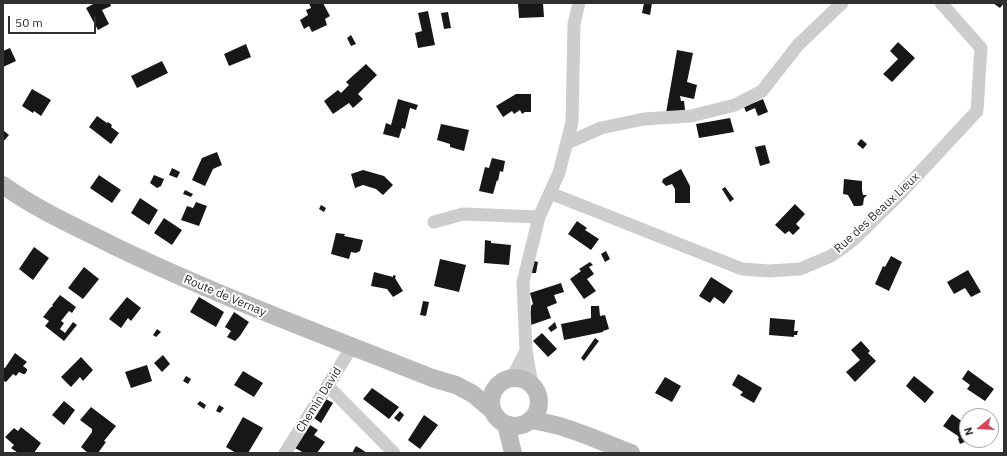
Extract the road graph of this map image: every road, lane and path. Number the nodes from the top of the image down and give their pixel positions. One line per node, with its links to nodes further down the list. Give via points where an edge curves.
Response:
1 (580, 3): 4 (street, via 574,24 572,122)
2 (842, 3): 4 (street, via 798,45 762,91 735,105 691,116 644,119 601,128)
3 (941, 3): 6 (street, Rue des Beaux Lieux, via 981,48 977,111 899,195 852,241 831,256 800,269 742,269)
4 (567, 143): 6 (street, via 559,173)
5 (3, 186): 9 (street, Route de Vernay, via 64,222 166,271)
6 (550, 193): 7 (street)
7 (538, 217): 8 (street, via 463,214); 10 (street, via 523,282)
8 (434, 222)
9 (352, 347): 12 (street, Route de Vernay); 13 (street, Chemin David)
10 (526, 351): 11 (street); 14 (street)
11 (509, 379): 12 (street, Route de Vernay, via 484,384); 14 (street, via 524,380); 15 (street, via 494,390 491,404)
12 (456, 385): 15 (street, Route de Vernay, via 473,394)
13 (328, 386): 19 (street, Chemin David); 20 (street)
14 (534, 389): 16 (street, via 539,400 538,408); 18 (street, via 549,408)
15 (493, 411): 17 (street, via 496,417)
16 (527, 422): 17 (street, via 512,426); 18 (street, via 543,422); 22 (street)
17 (506, 424): 21 (street)
18 (585, 435): 23 (street)
19 (285, 453)
20 (394, 453)
21 (513, 453)
22 (520, 453)
23 (631, 453)

